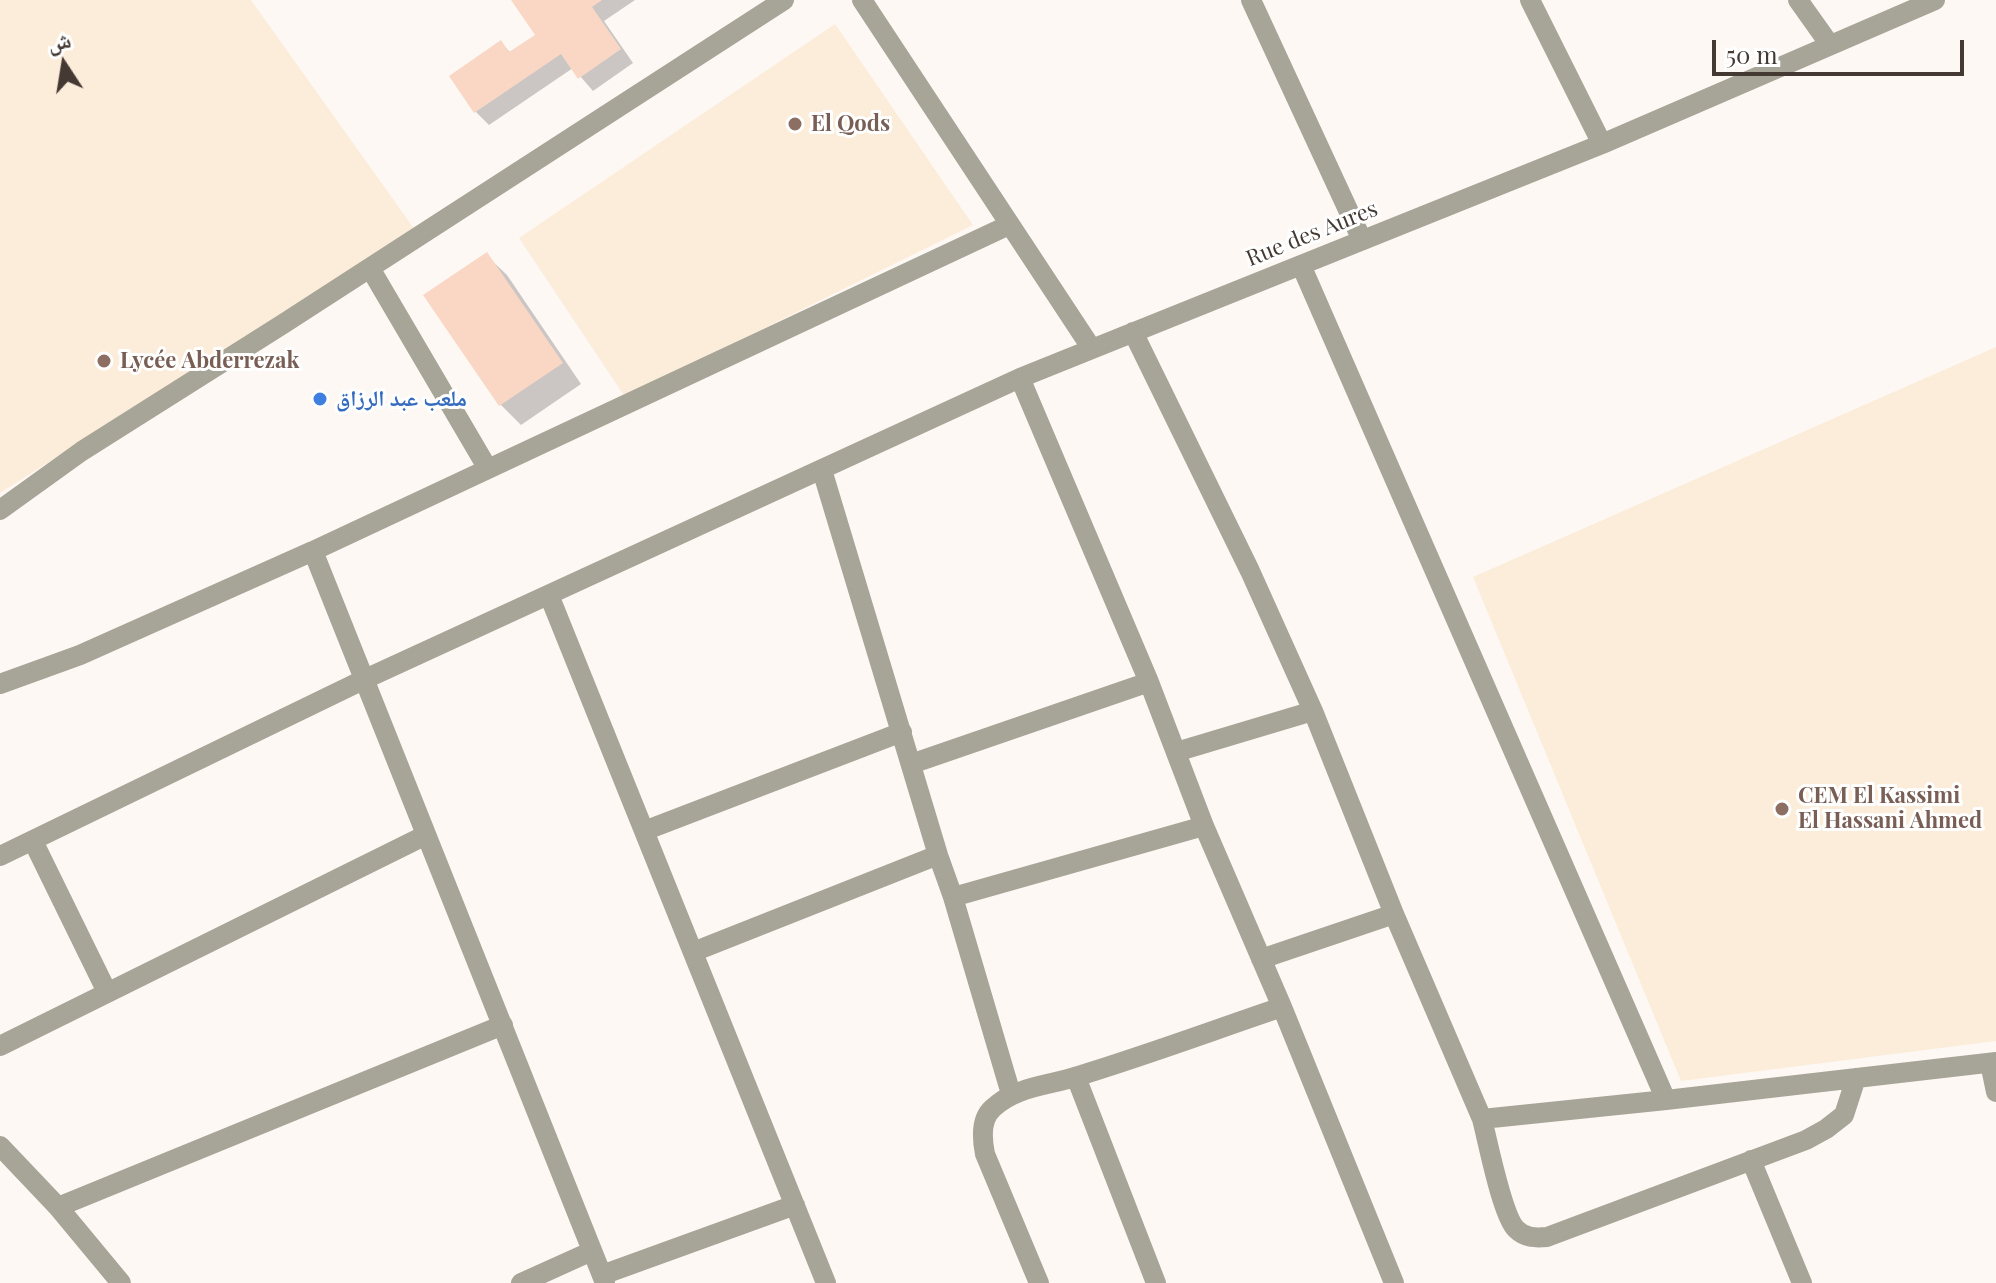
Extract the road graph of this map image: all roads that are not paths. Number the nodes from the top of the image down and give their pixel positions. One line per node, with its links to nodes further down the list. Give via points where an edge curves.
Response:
1 (784, 0): 12 (street)
2 (862, 0): 9 (street)
3 (1251, 0): 10 (street)
4 (1530, 0): 8 (street)
5 (1798, 0): 7 (street)
6 (1935, 0): 7 (street, Rue des Aures)
7 (1830, 45): 8 (street, Rue des Aures)
8 (1602, 144): 10 (street, Rue des Aures)
9 (1009, 225): 14 (street); 16 (street)
10 (1362, 240): 11 (street, Rue des Aures)
11 (1301, 265): 13 (street, Rue des Aures); 47 (street)
12 (370, 268): 16 (street); 18 (street, via 82,451)
13 (1133, 332): 14 (street, Rue des Aures); 24 (street)
14 (1092, 349): 15 (street, Rue des Aures)
15 (1020, 378): 17 (street, Rue des Aures); 22 (street)
16 (488, 469): 19 (street)
17 (822, 470): 20 (street, Rue des Aures); 25 (street)
18 (0, 510)
19 (313, 551): 21 (street); 23 (street, via 80,655)
20 (549, 595): 21 (street, Rue des Aures); 29 (street)
21 (363, 680): 30 (street); 31 (street, Rue des Aures)
22 (1149, 682): 26 (street); 27 (street)
23 (0, 684)
24 (1313, 711): 26 (street); 35 (street)
25 (902, 732): 27 (street); 29 (street)
26 (1176, 752): 28 (street)
27 (911, 764): 32 (street)
28 (1204, 826): 34 (street); 37 (street)
29 (644, 831): 36 (street)
30 (426, 835): 38 (street); 40 (street)
31 (33, 841): 33 (street, Rue des Aures); 38 (street)
32 (938, 855): 34 (street); 36 (street)
33 (0, 856)
34 (953, 897): 46 (street)
35 (1394, 914): 37 (street); 48 (street)
36 (693, 952): 51 (street)
37 (1261, 959): 39 (street)
38 (107, 992): 41 (street)
39 (1282, 1007): 43 (street); 60 (street)
40 (503, 1025): 52 (street); 53 (street)
41 (0, 1046)
42 (1993, 1062): 44 (street); 45 (street)
43 (1076, 1077): 46 (street); 59 (street)
44 (1856, 1078): 47 (street); 50 (street, via 1844,1115 1806,1140)
45 (1996, 1092)
46 (1011, 1094): 58 (street, via 990,1110 982,1139)
47 (1666, 1100): 48 (street)
48 (1482, 1119): 50 (street, via 1506,1211 1514,1227 1534,1238)
49 (0, 1146): 52 (street)
50 (1751, 1160): 61 (street)
51 (795, 1205): 54 (street); 57 (street)
52 (58, 1207): 55 (street)
53 (592, 1251): 54 (street); 56 (street)
54 (604, 1279)
55 (121, 1283)
56 (521, 1283)
57 (826, 1283)
58 (1039, 1283)
59 (1156, 1283)
60 (1394, 1283)
61 (1802, 1283)

